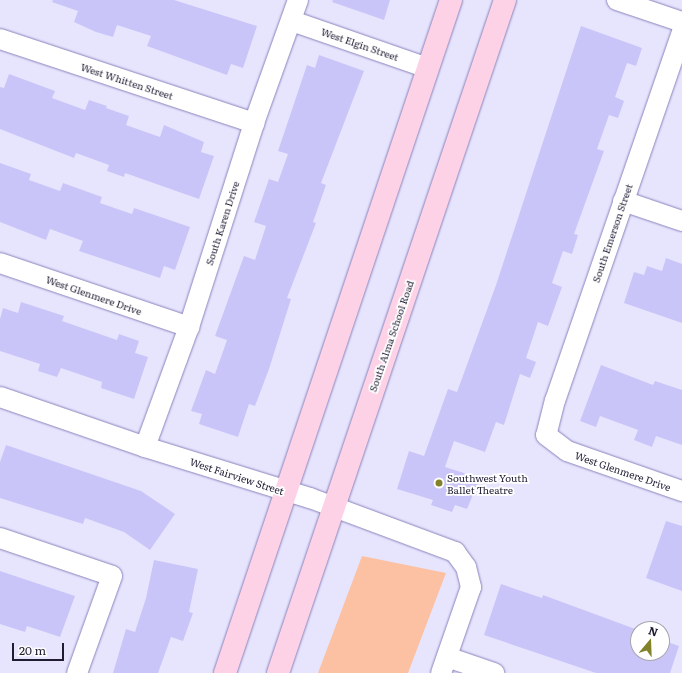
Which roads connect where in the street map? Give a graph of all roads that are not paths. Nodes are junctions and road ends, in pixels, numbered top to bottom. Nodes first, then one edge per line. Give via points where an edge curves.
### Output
1 (298, 0) edge
2 (451, 0) edge
3 (505, 0) edge
4 (617, 0) edge
5 (292, 21) junction
6 (682, 22) edge
7 (682, 32) edge
8 (0, 39) edge
9 (428, 68) junction
10 (254, 123) junction
11 (622, 201) junction
12 (682, 221) edge
13 (0, 263) edge
14 (188, 327) junction
15 (0, 397) edge
16 (546, 435) joint
17 (145, 447) junction
18 (286, 491) junction
19 (682, 491) edge
20 (333, 508) junction
21 (0, 538) edge
22 (444, 665) edge
23 (77, 673) edge
24 (225, 673) edge
25 (278, 673) edge
26 (494, 673) edge

1 - 5 street, South Karen Drive
2 - 9 main road
3 - 20 main road, South Alma School Road
4 - 6 street
5 - 9 street, West Elgin Street
5 - 10 street, South Karen Drive
7 - 11 street, South Emerson Street
8 - 10 street, West Whitten Street
9 - 18 main road
10 - 14 street, South Karen Drive
11 - 12 street
11 - 16 street, South Emerson Street
13 - 14 street, West Glenmere Drive
14 - 17 street, South Karen Drive
15 - 17 street, West Fairview Street
16 - 19 street, West Glenmere Drive via 567,451
17 - 18 street, West Fairview Street
18 - 20 street, West Fairview Street
18 - 24 main road
20 - 22 street, West Fairview Street via 455,552 466,567 471,587
20 - 25 main road, South Alma School Road
21 - 23 street via 112,576
22 - 26 street

